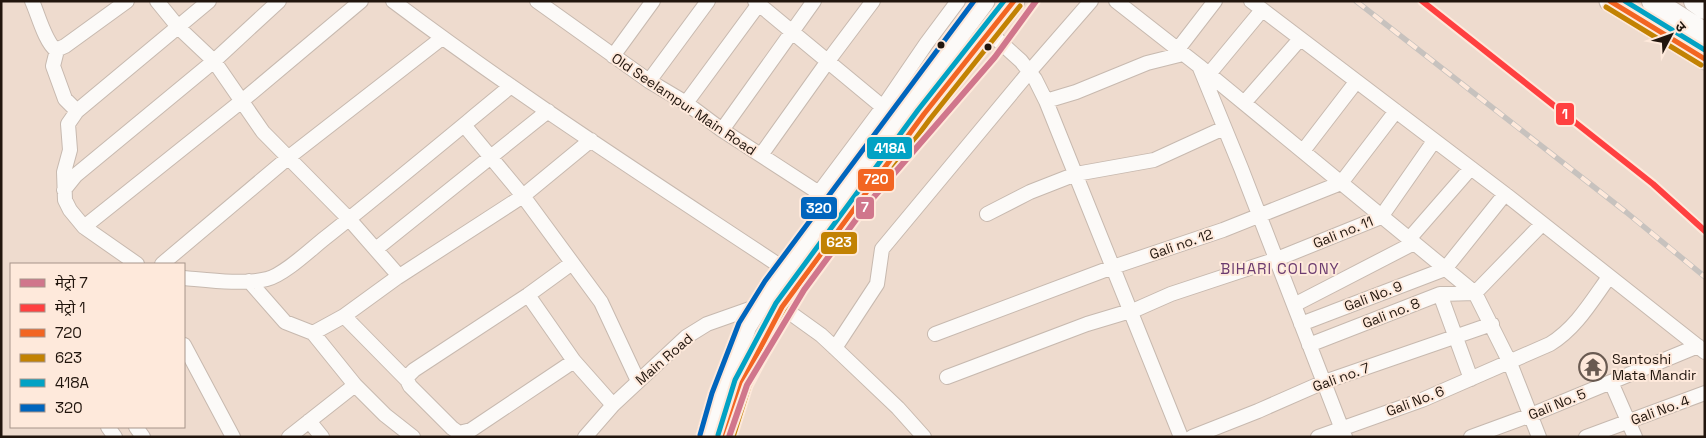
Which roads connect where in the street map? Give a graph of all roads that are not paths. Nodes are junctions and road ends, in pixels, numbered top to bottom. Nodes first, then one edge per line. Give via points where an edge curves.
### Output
1 (32, 1) edge
2 (127, 1) edge
3 (157, 1) edge
4 (209, 1) edge
5 (279, 1) edge
6 (361, 1) edge
7 (393, 1) edge
8 (653, 1) edge
9 (708, 1) edge
10 (814, 1) edge
11 (873, 1) edge
12 (958, 1) edge
13 (984, 1) edge
14 (1014, 1) edge
15 (1091, 1) edge
16 (1116, 1) edge
17 (1215, 1) edge
18 (1251, 1) edge
19 (1610, 1) edge
20 (1653, 1) edge
21 (1695, 1) edge
22 (539, 2) edge
23 (758, 2) edge
24 (1262, 10) junction
25 (1702, 24) edge
26 (179, 28) junction
27 (792, 31) junction
28 (989, 32) junction
29 (442, 38) junction
30 (1300, 39) junction
31 (57, 50) junction
32 (1180, 51) junction
33 (613, 56) junction
34 (1705, 59) edge
35 (828, 60) junction
36 (214, 61) junction
37 (1204, 70) junction
38 (1030, 71) junction
39 (649, 81) junction
40 (1356, 82) junction
41 (511, 86) junction
42 (243, 100) junction
43 (1046, 101) junction
44 (686, 103) junction
45 (1244, 103) junction
46 (77, 111) junction
47 (548, 111) junction
48 (1396, 111) junction
49 (890, 113) junction
50 (464, 125) junction
51 (1224, 128) junction
52 (722, 130) junction
53 (591, 140) junction
54 (1434, 140) junction
55 (1303, 151) junction
56 (761, 155) junction
57 (289, 157) junction
58 (491, 157) junction
59 (1470, 169) junction
60 (1076, 174) junction
61 (1341, 183) junction
62 (64, 190) junction
63 (1505, 194) junction
64 (523, 196) junction
65 (826, 198) junction
66 (987, 214) dead end
67 (1259, 216) junction
68 (1381, 217) junction
69 (349, 219) junction
70 (1542, 224) junction
71 (84, 227) junction
72 (1412, 241) junction
73 (376, 249) junction
74 (1276, 259) junction
75 (136, 263) edge
76 (163, 263) edge
77 (572, 263) junction
78 (1113, 267) junction
79 (783, 268) junction
80 (1445, 269) junction
81 (398, 277) junction
82 (1609, 277) junction
83 (185, 278) edge
84 (249, 281) junction
85 (1475, 293) junction
86 (1440, 294) junction
87 (528, 295) junction
88 (1294, 305) junction
89 (758, 306) junction
90 (782, 307) junction
91 (1130, 310) junction
92 (344, 316) junction
93 (1301, 324) junction
94 (1492, 324) junction
95 (313, 333) junction
96 (935, 334) dead end
97 (1455, 335) junction
98 (1309, 345) junction
99 (185, 347) edge
100 (835, 348) junction
101 (1701, 349) edge
102 (574, 361) junction
103 (1510, 363) junction
104 (947, 377) dead end
105 (1471, 378) junction
106 (407, 380) junction
107 (638, 381) junction
108 (1324, 382) junction
109 (1611, 382) junction
110 (354, 386) junction
111 (1705, 393) edge
112 (613, 405) junction
113 (1531, 415) junction
114 (309, 421) junction
115 (1628, 421) junction
116 (1344, 432) edge
117 (231, 436) edge
118 (289, 437) edge
119 (322, 437) edge
120 (413, 437) edge
121 (585, 437) edge
122 (706, 437) edge
123 (726, 437) edge
124 (924, 437) edge
125 (1181, 437) edge
126 (1192, 437) edge
127 (1318, 437) edge
128 (1471, 437) edge
129 (1539, 437) edge
130 (1586, 437) edge
131 (1635, 437) edge

1 - 31 street via 52,47
2 - 31 street
3 - 26 street
4 - 26 street
5 - 36 street
6 - 42 street
7 - 29 street
8 - 33 street
9 - 39 street
10 - 27 street
11 - 35 street
12 - 49 street via 926,44
13 - 49 main road
14 - 28 main road
15 - 38 street
16 - 32 street
17 - 32 street
18 - 24 street
19 - 34 main road
20 - 25 highway
21 - 25 highway
22 - 33 street, Old Seelampur Main Road
23 - 27 street
23 - 44 street
24 - 30 street
24 - 37 street
26 - 36 street
26 - 46 street
27 - 35 street
27 - 52 street
28 - 38 street
28 - 90 main road via 924,114
29 - 41 street
29 - 57 street
30 - 40 street
30 - 45 street
31 - 46 street via 54,66 65,99
32 - 37 street
32 - 43 street
33 - 39 street, Old Seelampur Main Road
35 - 49 street
35 - 56 street
36 - 42 street
36 - 62 street via 76,175
37 - 45 street
37 - 51 street
38 - 43 street
38 - 100 street via 882,249 877,284
39 - 44 street, Old Seelampur Main Road
40 - 48 street
40 - 55 street
41 - 47 street
41 - 50 street
42 - 57 street via 263,132
42 - 71 street
43 - 60 street
44 - 52 street, Old Seelampur Main Road
45 - 55 street
46 - 62 street via 68,124 70,150 64,172
47 - 53 street
47 - 58 street
48 - 54 street
48 - 61 street
49 - 65 main road
50 - 58 street
50 - 69 street
51 - 60 street via 1154,160
51 - 67 street
52 - 56 street, Old Seelampur Main Road
53 - 64 street
53 - 79 street
54 - 59 street
54 - 68 street
55 - 61 street
56 - 65 street, Old Seelampur Main Road
57 - 69 street
57 - 76 street
58 - 64 street
58 - 73 street
59 - 63 street
59 - 72 street
60 - 66 street
60 - 78 street
61 - 67 street, Gali no. 12
61 - 68 street
62 - 71 street via 70,210
63 - 70 street
63 - 80 street
64 - 77 street
64 - 81 street
65 - 79 main road
67 - 74 street
67 - 78 street, Gali no. 12
68 - 72 street
68 - 74 street, Gali no. 11
69 - 73 street
69 - 84 street via 281,272 268,279
70 - 82 street
70 - 85 street
71 - 75 street
72 - 80 street
72 - 88 street
73 - 81 street
74 - 88 street
74 - 91 street, Gali no. 11
77 - 87 street
77 - 107 street via 601,302
78 - 91 street
78 - 96 street, Gali no. 12
79 - 89 main road
80 - 85 street
80 - 93 street, Gali No. 9
81 - 92 street
82 - 101 street
82 - 103 street, Gali No. 6 via 1562,337
83 - 84 street
84 - 95 street via 286,322
85 - 86 street, Gali no. 8
85 - 94 street
86 - 97 street
86 - 98 street, Gali no. 8
87 - 102 street
87 - 106 street via 414,370
88 - 93 street
89 - 107 street, Main Road via 707,324 686,337
89 - 122 main road via 746,326 718,396
90 - 100 street
90 - 123 main road via 742,383
91 - 104 street, Gali no. 11
91 - 125 street
92 - 95 street
92 - 106 street
93 - 98 street
94 - 97 street, Gali no. 7
94 - 103 street
95 - 110 street
97 - 105 street
97 - 108 street, Gali no. 7
98 - 108 street
99 - 117 street
100 - 124 street
101 - 109 street, Gali No. 5
102 - 106 street via 459,433
102 - 112 street
103 - 105 street, Gali No. 6
103 - 113 street
105 - 116 street, Gali No. 6
107 - 112 street, Main Road
108 - 116 street
108 - 126 street, Gali no. 7
109 - 113 street, Gali No. 5
109 - 115 street
110 - 114 street
110 - 120 street
111 - 115 street, Gali No. 4
112 - 121 street, Main Road
113 - 128 street, Gali No. 5
113 - 129 street
114 - 118 street
114 - 119 street
115 - 130 street, Gali No. 4
115 - 131 street
116 - 127 street, Gali No. 6

